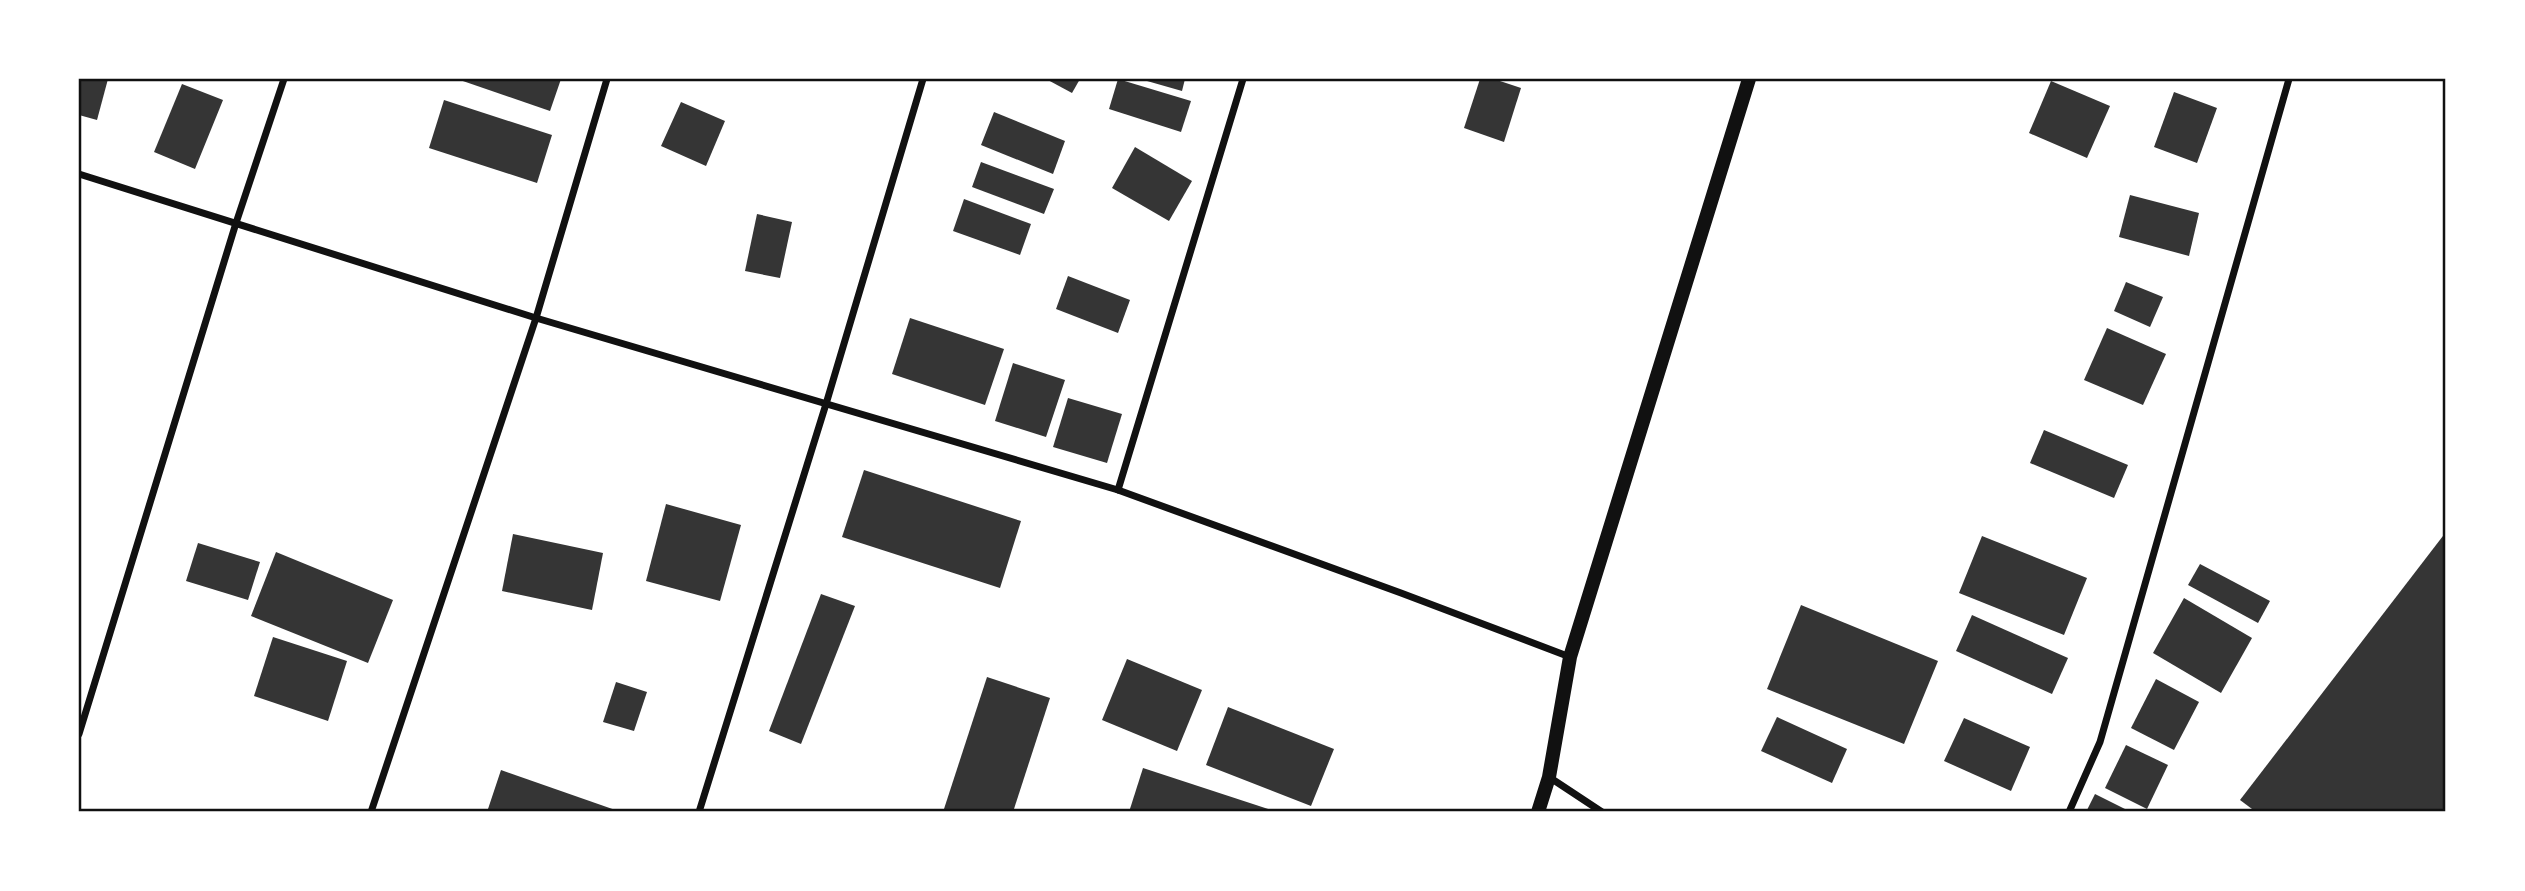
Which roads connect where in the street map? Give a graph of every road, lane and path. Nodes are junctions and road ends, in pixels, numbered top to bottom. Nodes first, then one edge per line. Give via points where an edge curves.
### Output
1 (284, 79) edge
2 (607, 79) edge
3 (923, 79) edge
4 (1243, 79) edge
5 (1749, 79) edge
6 (2289, 79) edge
7 (79, 174) edge
8 (236, 223) junction
9 (536, 318) junction
10 (826, 404) junction
11 (1118, 490) junction
12 (1570, 657) junction
13 (79, 734) edge
14 (1549, 777) junction
15 (371, 812) edge
16 (699, 812) edge
17 (1538, 812) edge
18 (1602, 812) edge
19 (2070, 812) edge

1 - 8 street
2 - 9 street
3 - 10 street
4 - 11 street
5 - 12 main road
6 - 19 street via 2100,741
7 - 8 street
8 - 9 street
8 - 13 street
9 - 10 street
9 - 15 street
10 - 11 street
10 - 16 street
11 - 12 street
12 - 14 main road
14 - 17 main road
14 - 18 street

